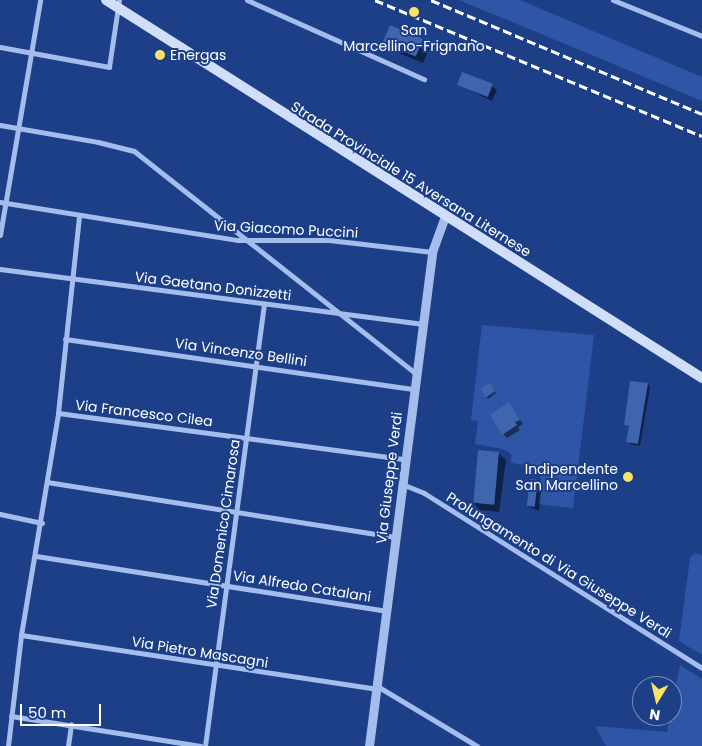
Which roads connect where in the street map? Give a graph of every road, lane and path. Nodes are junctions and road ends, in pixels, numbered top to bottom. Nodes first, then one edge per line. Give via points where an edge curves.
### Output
1 (40, 0) edge
2 (106, 0) edge
3 (247, 0) edge
4 (613, 0) edge
5 (119, 4) edge
6 (702, 36) edge
7 (0, 47) edge
8 (32, 53) junction
9 (424, 79) dead end
10 (0, 125) edge
11 (20, 129) junction
12 (3, 203) edge
13 (79, 217) junction
14 (445, 217) junction
15 (0, 235) edge
16 (249, 241) junction
17 (432, 252) junction
18 (0, 269) edge
19 (70, 279) junction
20 (264, 304) junction
21 (340, 314) junction
22 (423, 324) junction
23 (64, 339) junction
24 (256, 365) junction
25 (416, 374) junction
26 (702, 378) edge
27 (414, 390) junction
28 (58, 413) junction
29 (246, 437) junction
30 (405, 459) junction
31 (47, 482) junction
32 (402, 484) junction
33 (236, 511) junction
34 (0, 514) edge
35 (42, 523) junction
36 (395, 537) junction
37 (36, 556) junction
38 (226, 586) junction
39 (386, 611) junction
40 (21, 635) junction
41 (215, 666) junction
42 (702, 668) edge
43 (376, 688) junction
44 (11, 716) junction
45 (71, 724) junction
46 (8, 746) edge
47 (68, 746) edge
48 (203, 746) edge
49 (369, 746) edge
50 (477, 746) edge

1 - 8 street
2 - 5 main road, Strada Provinciale 15 Aversana Liternese
3 - 9 street
4 - 6 street
5 - 8 street via 109,67
5 - 14 main road, Strada Provinciale 15 Aversana Liternese
7 - 8 street
8 - 11 street
10 - 11 street
11 - 12 street
11 - 16 street via 134,151
12 - 13 street, Via Giacomo Puccini
12 - 15 street
13 - 16 street, Via Giacomo Puccini
13 - 19 street
14 - 17 street, Via Giuseppe Verdi
14 - 26 main road, Strada Provinciale 15 Aversana Liternese
16 - 17 street, Via Giacomo Puccini via 329,240
16 - 21 street
17 - 22 street, Via Giuseppe Verdi
18 - 19 street, Via Gaetano Donizzetti
19 - 20 street, Via Gaetano Donizzetti
19 - 23 street
20 - 21 street, Via Gaetano Donizzetti
20 - 24 street, Via Domenico Cimarosa
21 - 22 street, Via Gaetano Donizzetti
21 - 25 street
22 - 25 street, Via Giuseppe Verdi
23 - 24 street, Via Vincenzo Bellini
23 - 28 street
24 - 27 street, Via Vincenzo Bellini
24 - 29 street, Via Domenico Cimarosa
25 - 27 street, Via Giuseppe Verdi
27 - 30 street, Via Giuseppe Verdi
28 - 29 street, Via Francesco Cilea
28 - 31 street
29 - 30 street, Via Francesco Cilea
29 - 33 street, Via Domenico Cimarosa
30 - 32 street, Via Giuseppe Verdi
31 - 33 street
31 - 35 street
32 - 36 street, Via Giuseppe Verdi
32 - 42 street, Prolungamento di Via Giuseppe Verdi via 424,493
33 - 36 street
33 - 38 street, Via Domenico Cimarosa
34 - 35 street
35 - 37 street
36 - 39 street, Via Giuseppe Verdi
37 - 38 street, Via Alfredo Catalani
37 - 40 street
38 - 39 street, Via Alfredo Catalani
38 - 41 street, Via Domenico Cimarosa
39 - 43 street, Via Giuseppe Verdi
40 - 41 street, Via Pietro Mascagni
40 - 44 street
41 - 43 street, Via Pietro Mascagni
41 - 48 street, Via Domenico Cimarosa
43 - 49 street, Via Giuseppe Verdi
43 - 50 street
44 - 45 street
44 - 46 street
45 - 47 street
45 - 48 street

